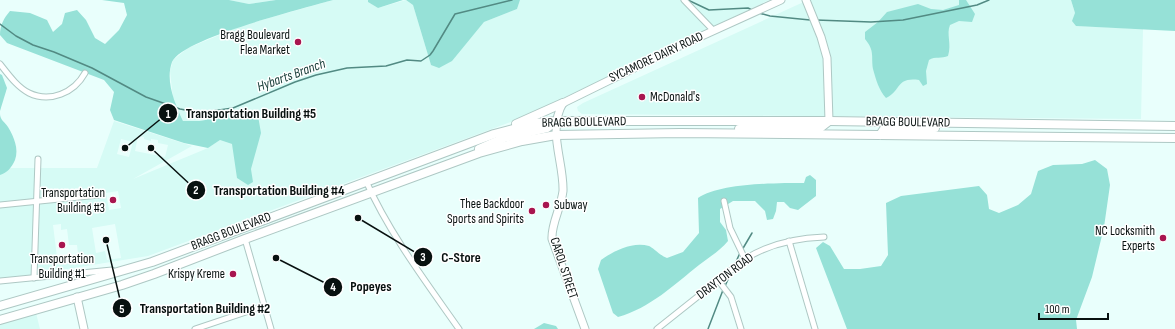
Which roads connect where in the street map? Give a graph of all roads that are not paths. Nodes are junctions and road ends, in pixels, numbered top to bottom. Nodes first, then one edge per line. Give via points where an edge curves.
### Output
1 (684, 0) edge
2 (781, 0) edge
3 (806, 0) edge
4 (713, 30) junction
5 (0, 64) edge
6 (85, 73) dead end
7 (562, 103) junction
8 (556, 121) junction
9 (829, 121) junction
10 (950, 123) junction
11 (1175, 126) edge
12 (494, 134) junction
13 (720, 134) junction
14 (556, 135) junction
15 (880, 135) junction
16 (1175, 138) edge
17 (38, 159) dead end
18 (452, 163) junction
19 (366, 181) junction
20 (371, 193) junction
21 (99, 194) dead end
22 (36, 201) junction
23 (724, 201) dead end
24 (0, 205) edge
25 (824, 237) dead end
26 (245, 239) junction
27 (789, 241) junction
28 (745, 259) junction
29 (125, 269) junction
30 (68, 275) junction
31 (34, 278) junction
32 (718, 280) junction
33 (0, 281) edge
34 (73, 285) junction
35 (77, 297) junction
36 (0, 306) edge
37 (264, 306) junction
38 (0, 320) edge
39 (84, 329) edge
40 (195, 329) edge
41 (271, 329) edge
42 (459, 329) edge
43 (585, 329) edge
44 (657, 329) edge
45 (741, 329) edge
46 (815, 329) edge

1 - 4 street
2 - 4 street, SYCAMORE DAIRY ROAD
3 - 9 street via 828,58
4 - 7 street, SYCAMORE DAIRY ROAD
5 - 6 street via 16,83 28,92 42,97 55,96 70,90 81,81
7 - 8 street
7 - 12 main road
8 - 9 main road, BRAGG BOULEVARD
8 - 12 main road, BRAGG BOULEVARD via 536,123
8 - 14 street
8 - 18 main road via 547,128 504,138
9 - 10 main road, BRAGG BOULEVARD
9 - 13 main road via 820,128 730,129
10 - 11 main road, BRAGG BOULEVARD
10 - 15 main road via 941,128 884,129
12 - 19 main road, BRAGG BOULEVARD
13 - 14 main road, BRAGG BOULEVARD
13 - 15 main road, BRAGG BOULEVARD
14 - 18 main road, BRAGG BOULEVARD via 522,141
14 - 43 street, CAROL STREET via 563,190 552,239
15 - 16 main road, BRAGG BOULEVARD
17 - 22 street
18 - 20 main road, BRAGG BOULEVARD
19 - 20 street
19 - 29 main road, BRAGG BOULEVARD via 152,262
20 - 26 main road, BRAGG BOULEVARD
20 - 42 street via 399,240
21 - 22 street
22 - 24 street
22 - 31 street
23 - 28 street via 730,228
25 - 27 street, DRAYTON ROAD
26 - 35 main road, BRAGG BOULEVARD via 120,286
26 - 37 street
27 - 28 street, DRAYTON ROAD via 765,248
27 - 46 street
28 - 32 street, DRAYTON ROAD
29 - 30 street
29 - 34 main road, BRAGG BOULEVARD
30 - 31 street
30 - 34 street
31 - 33 street
32 - 44 street, DRAYTON ROAD
32 - 45 street via 731,297
34 - 36 main road, BRAGG BOULEVARD
35 - 38 main road, BRAGG BOULEVARD
35 - 39 street
37 - 40 street
37 - 41 street

